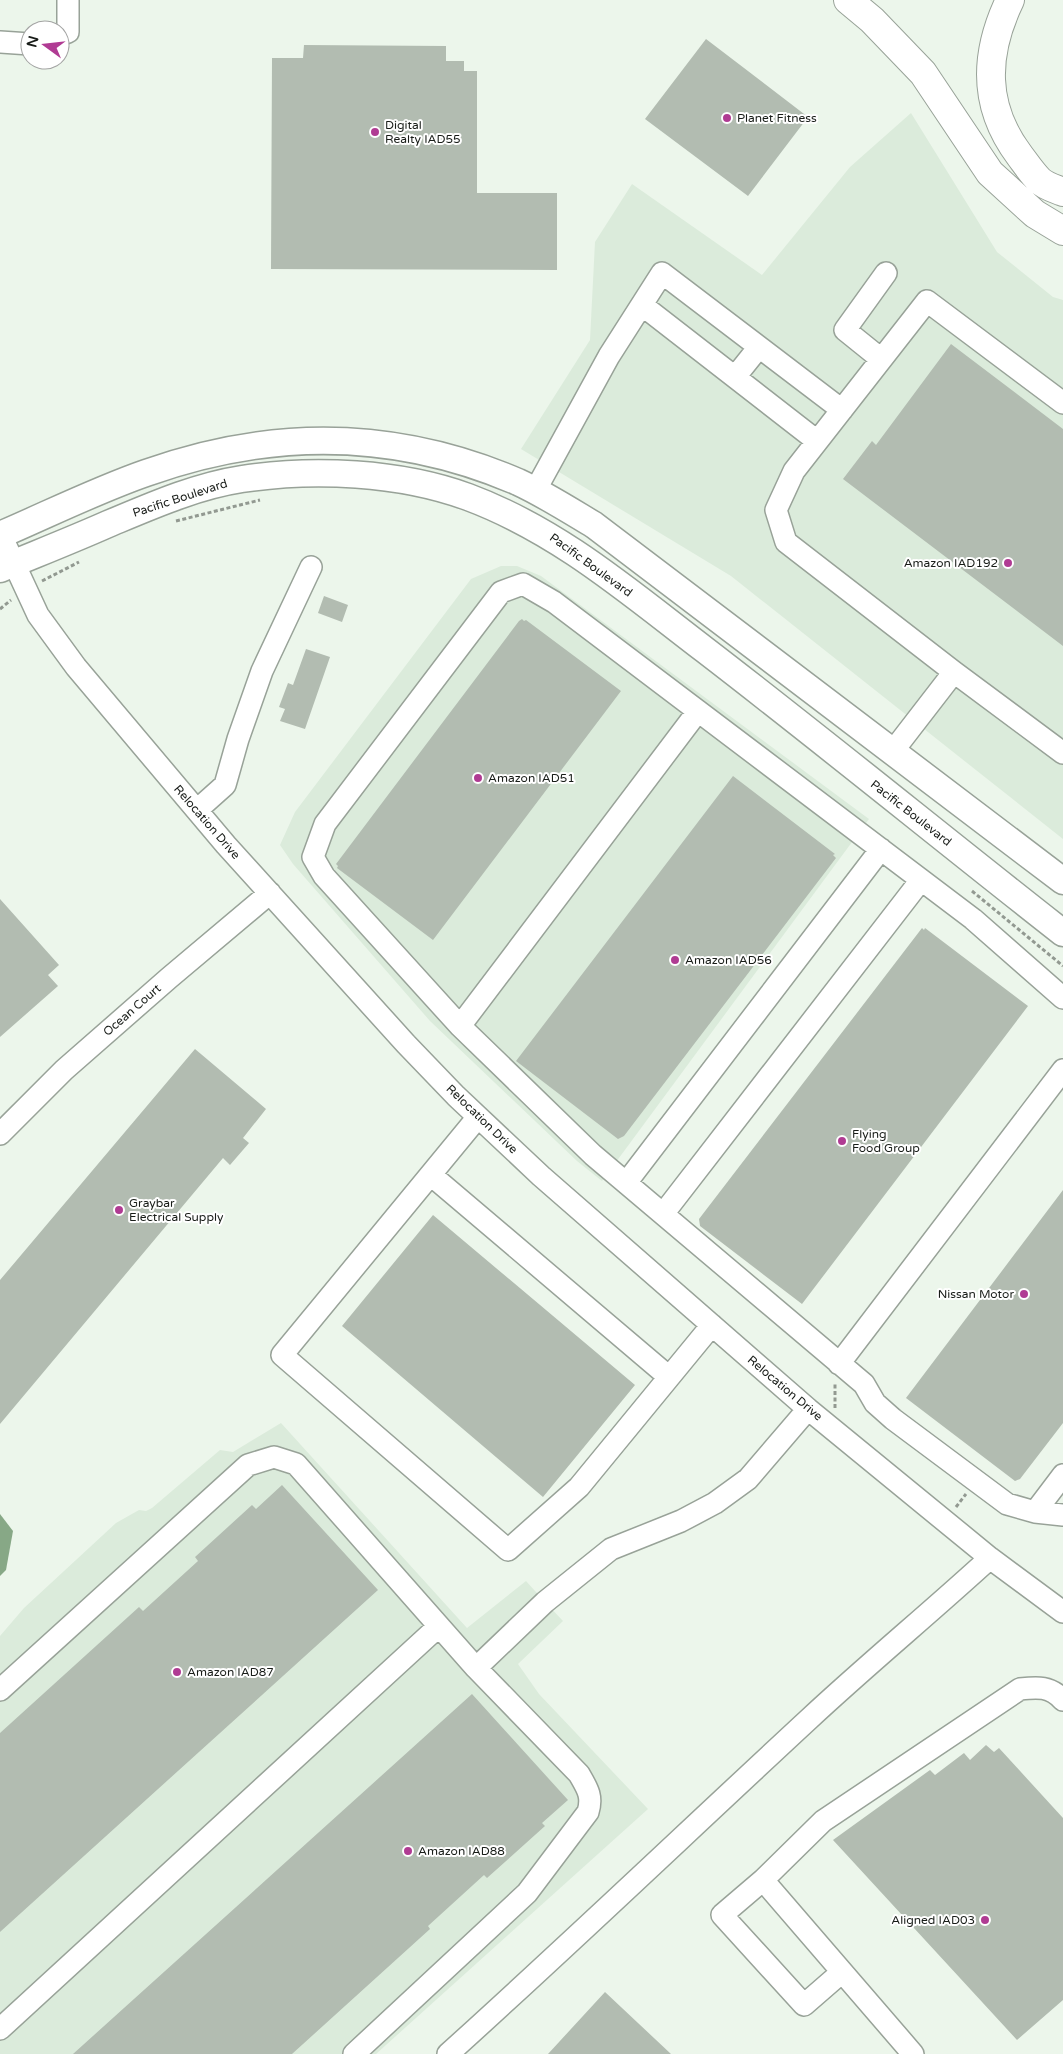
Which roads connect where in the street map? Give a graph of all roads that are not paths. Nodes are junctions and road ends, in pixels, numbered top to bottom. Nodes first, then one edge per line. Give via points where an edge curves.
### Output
1 (68, 0) edge
2 (848, 0) edge
3 (1010, 0) edge
4 (68, 20) edge
5 (0, 42) edge
6 (20, 43) edge
7 (1063, 192) edge
8 (1063, 231) edge
9 (886, 273) dead end
10 (642, 305) junction
11 (759, 347) junction
12 (881, 359) junction
13 (735, 377) junction
14 (1063, 403) edge
15 (842, 410) junction
16 (817, 441) junction
17 (535, 491) junction
18 (0, 534) edge
19 (7, 566) edge
20 (311, 567) dead end
21 (954, 672) junction
22 (698, 711) junction
23 (893, 751) junction
24 (1063, 753) edge
25 (197, 810) junction
26 (881, 849) junction
27 (921, 880) junction
28 (1063, 881) edge
29 (270, 893) junction
30 (1063, 933) edge
31 (1063, 998) edge
32 (460, 1026) junction
33 (1063, 1070) edge
34 (478, 1117) junction
35 (0, 1134) edge
36 (431, 1175) junction
37 (626, 1183) junction
38 (663, 1214) junction
39 (712, 1325) junction
40 (839, 1364) junction
41 (669, 1377) junction
42 (808, 1409) junction
43 (1063, 1475) edge
44 (1035, 1512) junction
45 (1063, 1514) edge
46 (990, 1558) junction
47 (1063, 1612) edge
48 (439, 1626) junction
49 (476, 1668) junction
50 (0, 1690) edge
51 (1063, 1700) edge
52 (762, 1880) junction
53 (842, 1972) junction
54 (0, 2029) edge
55 (354, 2054) edge
56 (448, 2054) edge
57 (913, 2054) edge

1 - 4 street
2 - 8 highway via 923,73 990,173 1035,214
3 - 7 highway via 999,22 992,48 990,76 994,104 1014,148 1040,181
5 - 6 street
9 - 12 street via 844,330
10 - 11 street via 662,273
10 - 13 street
10 - 17 street
11 - 13 street
11 - 15 street
12 - 14 street via 927,300
12 - 15 street
13 - 16 street
15 - 16 street
16 - 21 street via 794,471 776,510 786,542
17 - 18 main road via 478,466 414,449 346,440 299,440 244,446 196,457 146,473
17 - 23 main road via 594,525
18 - 19 street, Relocation Drive
19 - 25 street, Relocation Drive via 27,590 50,634
19 - 30 main road, Pacific Boulevard via 155,504 241,479 285,474 360,474 464,495 534,526 576,552 753,687
20 - 25 street via 262,672 225,785
21 - 23 street
21 - 24 street
22 - 26 street
22 - 32 street
22 - 32 street via 554,602 523,584 501,592 325,824 312,857 324,876
23 - 28 main road
25 - 29 street, Relocation Drive
26 - 27 street
26 - 37 street
27 - 31 street
27 - 38 street
29 - 34 street, Relocation Drive via 406,1044
29 - 35 street, Ocean Court via 64,1070
32 - 37 street
33 - 40 street
34 - 36 street
34 - 39 street, Relocation Drive
36 - 41 street
36 - 41 street via 282,1356 508,1550 579,1487
37 - 38 street
38 - 40 street
39 - 41 street
39 - 42 street, Relocation Drive
40 - 44 street via 864,1384 875,1403 893,1419 1007,1504
42 - 46 street, Relocation Drive
42 - 49 street via 748,1479 715,1503 682,1521 611,1549 545,1602
43 - 44 street
44 - 45 street
46 - 47 street, Relocation Drive
46 - 56 street via 810,1718
48 - 49 street
48 - 50 street via 296,1464 274,1457 248,1465
48 - 54 street
49 - 55 street via 579,1774 590,1793 591,1803 588,1812 526,1893
51 - 52 street via 1044,1687 1020,1689 823,1821
52 - 53 street
52 - 53 street via 722,1915 804,2005
53 - 57 street

